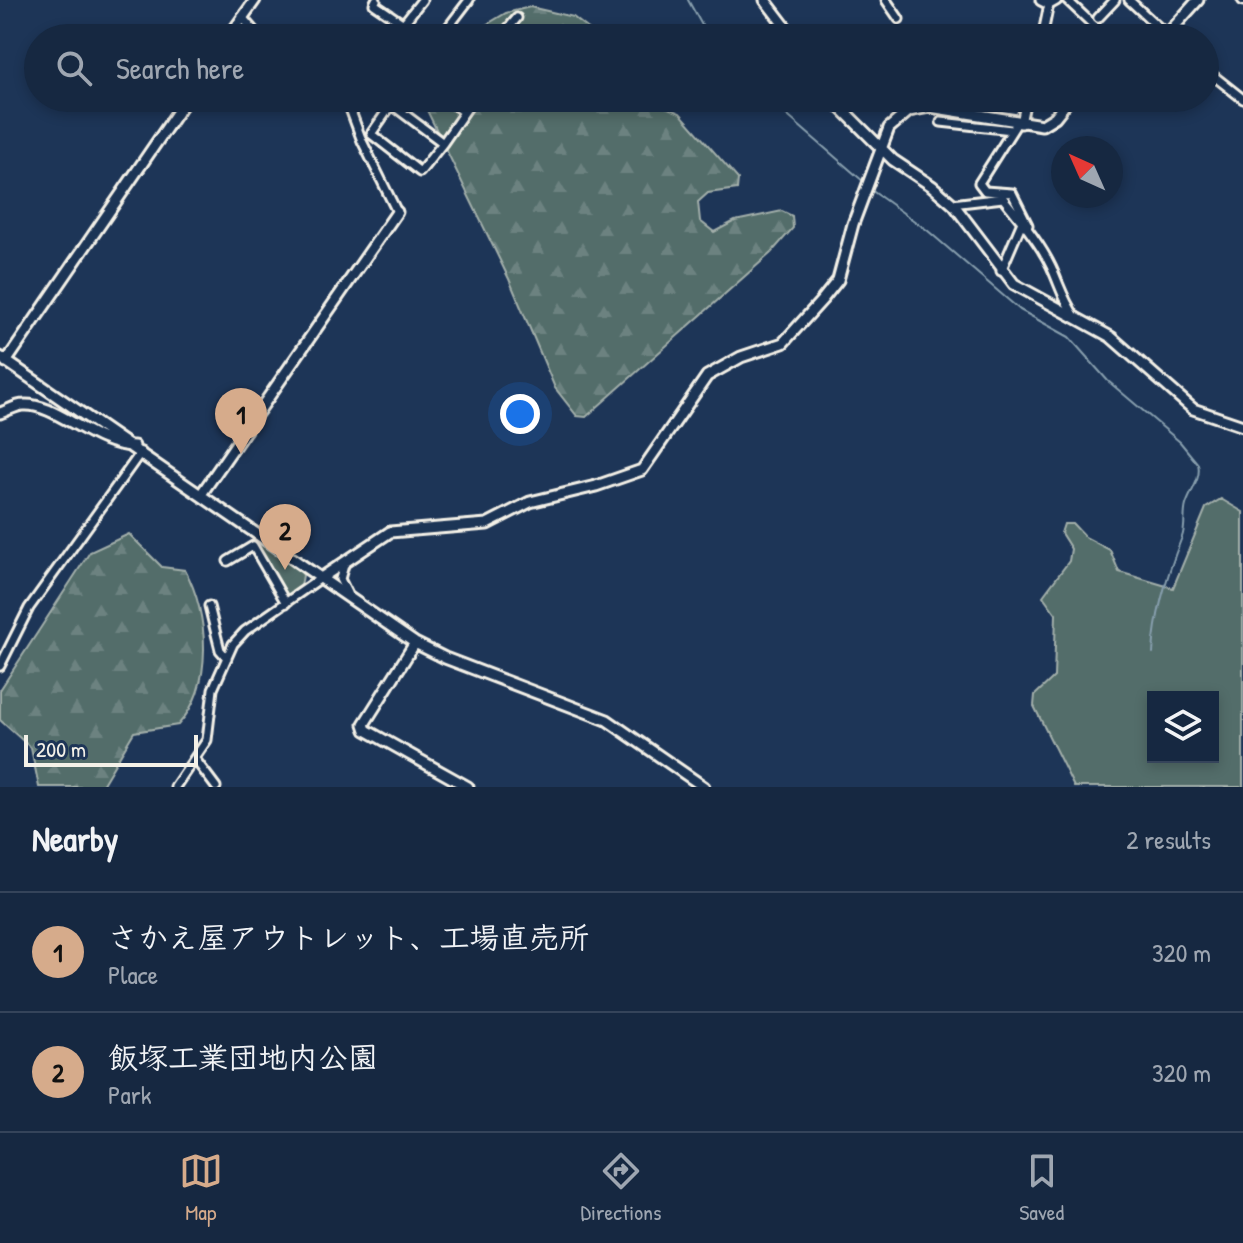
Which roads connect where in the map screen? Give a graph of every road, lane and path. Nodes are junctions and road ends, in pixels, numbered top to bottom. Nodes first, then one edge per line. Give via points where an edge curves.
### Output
1 (255, 0) edge
2 (376, 0) edge
3 (422, 0) edge
4 (469, 0) edge
5 (765, 0) edge
6 (886, 0) edge
7 (1067, 0) edge
8 (1115, 0) edge
9 (1129, 0) edge
10 (1049, 1) edge
11 (1191, 2) edge
12 (242, 17) junction
13 (517, 18) dead end
14 (1098, 18) dead end
15 (899, 19) dead end
16 (237, 24) edge
17 (248, 24) edge
18 (403, 24) joint
19 (451, 24) edge
20 (512, 24) edge
21 (783, 24) edge
22 (1045, 24) edge
23 (1092, 24) edge
24 (1152, 24) edge
25 (1175, 24) edge
26 (1219, 80) edge
27 (1243, 99) edge
28 (177, 112) edge
29 (351, 112) edge
30 (386, 112) edge
31 (407, 112) edge
32 (464, 112) edge
33 (845, 112) edge
34 (913, 112) edge
35 (941, 112) edge
36 (1021, 112) edge
37 (1057, 112) edge
38 (941, 122) dead end
39 (1016, 126) junction
40 (443, 143) junction
41 (881, 148) junction
42 (952, 204) junction
43 (397, 212) joint
44 (1022, 222) junction
45 (1030, 235) junction
46 (1001, 271) junction
47 (1077, 318) junction
48 (3, 360) edge
49 (0, 413) edge
50 (1243, 426) edge
51 (137, 449) junction
52 (202, 493) junction
53 (351, 557) junction
54 (228, 561) dead end
55 (299, 563) junction
56 (321, 578) junction
57 (302, 591) junction
58 (351, 599) junction
59 (286, 603) junction
60 (209, 606) dead end
61 (415, 643) junction
62 (227, 658) junction
63 (0, 666) edge
64 (195, 759) junction
65 (175, 787) edge
66 (216, 787) edge
67 (468, 787) edge
68 (704, 787) edge

1 - 12 street
2 - 18 street via 374,4
3 - 18 street
4 - 19 street
5 - 21 street
6 - 15 street
7 - 23 street
8 - 14 street
9 - 24 street
10 - 22 street
11 - 25 street
12 - 16 street
12 - 17 street
13 - 20 street
26 - 27 street
28 - 48 street
29 - 43 street
30 - 40 street via 371,134 420,172
31 - 40 street
32 - 40 street
33 - 41 street
34 - 41 street via 894,122
35 - 39 street
36 - 39 street
37 - 39 street via 1036,126
38 - 39 street
39 - 45 street via 981,176 980,187 1012,193
41 - 42 street
41 - 53 street via 838,280 783,343 707,376 642,470 530,502 487,524 390,532
42 - 44 street via 1003,198
42 - 46 street
43 - 52 street
44 - 45 street
44 - 46 street
45 - 47 street
46 - 47 street via 1022,289
47 - 50 street via 1124,347 1186,404
48 - 51 street
49 - 51 street via 23,405 41,408 115,445
51 - 52 street
51 - 63 street via 29,608
52 - 55 street
53 - 56 street
53 - 58 street via 340,574
54 - 59 street via 253,546
55 - 56 street
55 - 57 street via 307,578
56 - 57 street
56 - 58 street
57 - 59 street
58 - 61 street
59 - 62 street via 238,637
60 - 62 street
61 - 67 street via 364,724 366,730
61 - 68 street via 607,720
62 - 64 street via 213,689 207,740
64 - 65 street
64 - 66 street

